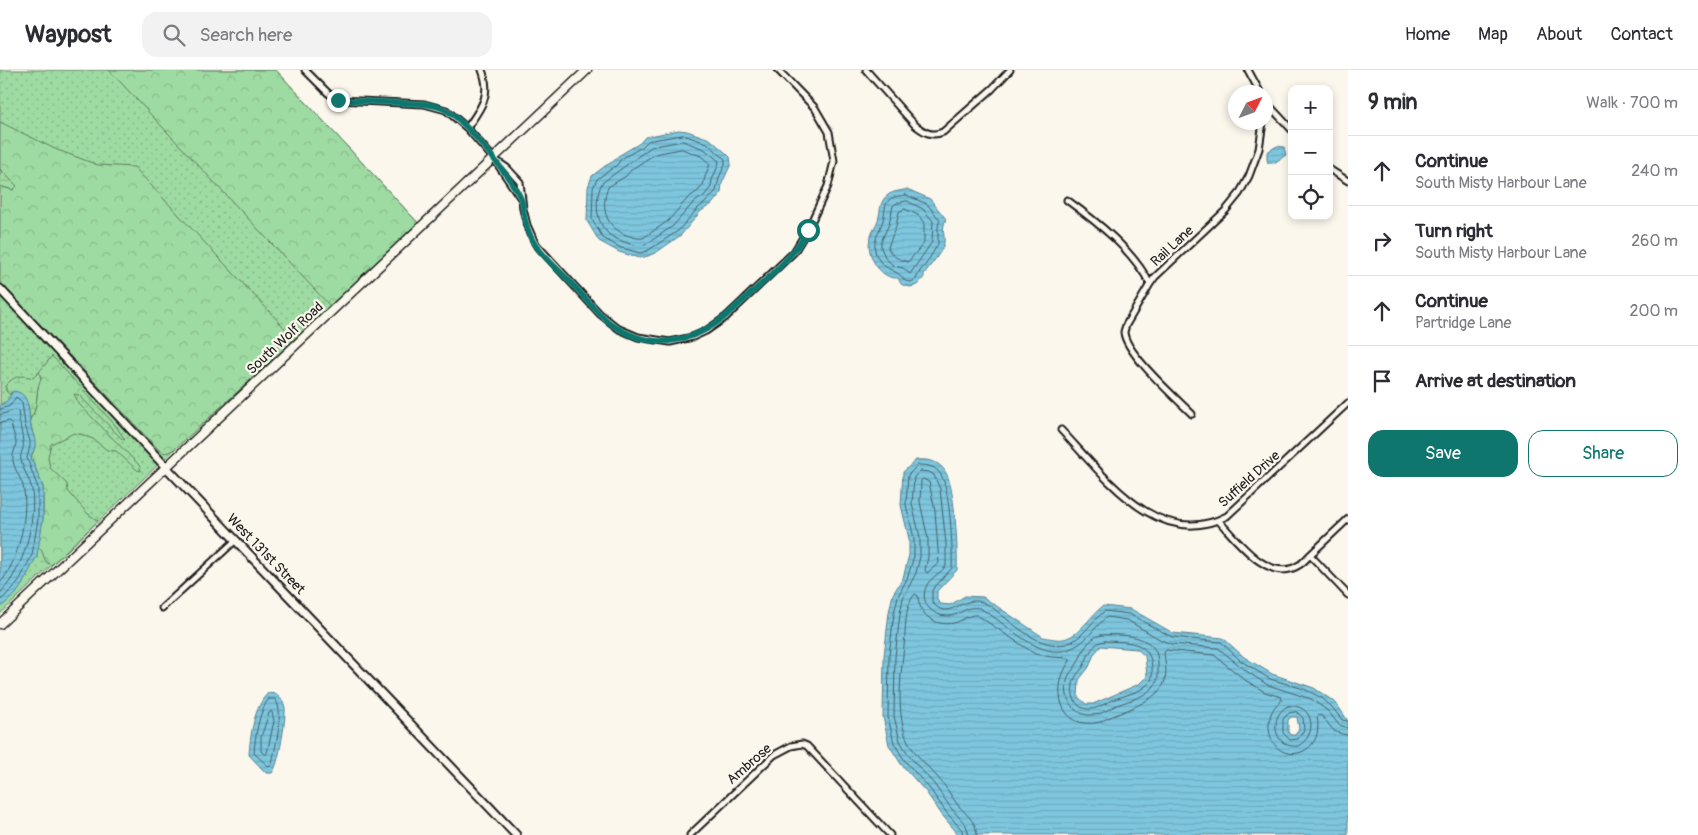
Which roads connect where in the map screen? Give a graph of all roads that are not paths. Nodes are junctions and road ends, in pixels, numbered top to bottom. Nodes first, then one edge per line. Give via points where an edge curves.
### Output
1 (305, 70) edge
2 (482, 70) edge
3 (587, 70) edge
4 (778, 70) edge
5 (866, 70) edge
6 (1010, 70) edge
7 (1248, 70) edge
8 (1256, 85) edge
9 (1273, 110) edge
10 (1288, 126) edge
11 (467, 128) junction
12 (1262, 130) edge
13 (494, 159) junction
14 (1333, 172) edge
15 (1348, 181) edge
16 (1067, 200) dead end
17 (1150, 284) junction
18 (0, 289) edge
19 (1348, 403) edge
20 (1192, 414) dead end
21 (1061, 430) dead end
22 (166, 467) junction
23 (1348, 519) edge
24 (1218, 520) junction
25 (236, 540) junction
26 (1310, 555) junction
27 (1348, 595) edge
28 (162, 608) dead end
29 (3, 621) edge
30 (516, 835) edge
31 (690, 835) edge
32 (890, 835) edge

1 - 11 street via 338,100 431,105 446,110
2 - 11 street via 486,88 484,102
3 - 13 main road, South Wolf Road
4 - 13 street via 815,108 826,125 833,150 831,177 808,230 794,252 726,317 706,331 680,340 638,337 600,314 535,244 522,201
5 - 6 street via 915,124 932,135 943,132
7 - 8 street
9 - 10 street
11 - 13 street
12 - 17 street, Rail Lane via 1259,149 1240,194
13 - 22 main road, South Wolf Road
14 - 15 street
16 - 17 street, Rail Lane via 1100,224 1125,250
17 - 20 street via 1126,325 1126,339 1141,362
18 - 22 street, West 131st Street
19 - 24 street, Suffield Drive via 1236,508
21 - 24 street, Suffield Drive via 1120,492 1155,517 1187,526
22 - 25 street, West 131st Street
22 - 29 main road, South Wolf Road
23 - 26 street
24 - 26 street via 1266,567 1287,570 1298,566
25 - 28 street
25 - 30 street, West 131st Street
26 - 27 street
31 - 32 street, Ambrose via 769,759 791,746 802,744

